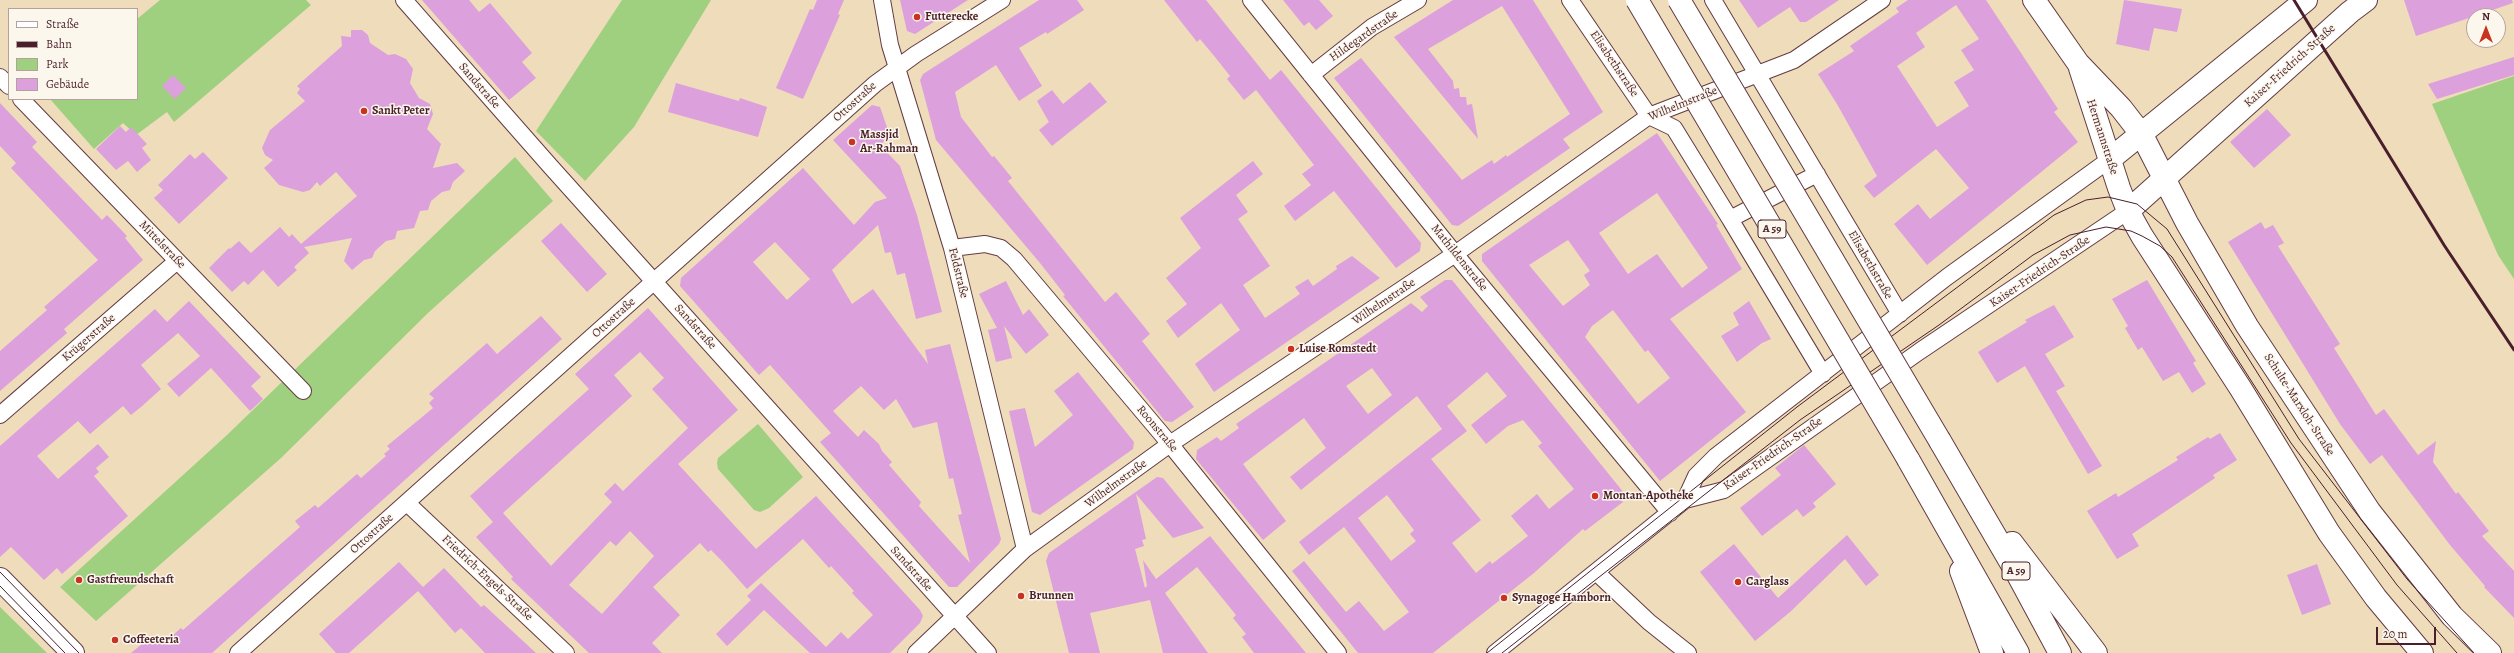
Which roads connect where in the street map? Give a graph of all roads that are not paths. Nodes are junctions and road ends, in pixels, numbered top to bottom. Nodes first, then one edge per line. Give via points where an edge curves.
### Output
1 (404, 0) edge
2 (882, 0) edge
3 (1002, 0) edge
4 (1250, 0) edge
5 (1418, 0) edge
6 (1570, 0) edge
7 (1637, 0) edge
8 (1679, 0) edge
9 (1713, 0) edge
10 (1882, 0) edge
11 (2034, 0) edge
12 (2306, 0) edge
13 (2366, 0) edge
14 (2078, 63) junction
15 (897, 66) junction
16 (1311, 75) junction
17 (1759, 75) junction
18 (0, 77) edge
19 (8, 85) edge
20 (22, 100) edge
21 (1649, 116) junction
22 (2142, 135) junction
23 (2109, 160) junction
24 (1817, 174) junction
25 (2164, 180) junction
26 (2128, 211) junction
27 (1730, 219) junction
28 (952, 248) junction
29 (1455, 254) junction
30 (177, 262) junction
31 (654, 281) junction
32 (1900, 314) junction
33 (1823, 374) junction
34 (303, 391) dead end
35 (0, 415) edge
36 (1170, 444) junction
37 (1969, 491) junction
38 (1685, 500) junction
39 (407, 503) junction
40 (1936, 509) junction
41 (1670, 513) junction
42 (1025, 549) junction
43 (1596, 573) junction
44 (0, 579) edge
45 (953, 616) junction
46 (73, 653) edge
47 (238, 653) edge
48 (566, 653) edge
49 (916, 653) edge
50 (988, 653) edge
51 (1338, 653) edge
52 (1495, 653) edge
53 (1688, 653) edge
54 (1992, 653) edge
55 (2018, 653) edge
56 (2060, 653) edge
57 (2096, 653) edge
58 (2422, 653) edge
59 (2490, 653) edge

1 - 31 street, Sandstraße
2 - 15 street, Feldstraße via 890,45
3 - 15 street, Ottostraße
4 - 16 street, Mathildenstraße
5 - 16 street, Hildegardstraße via 1372,27
6 - 21 street, Elisabethstraße
7 - 40 main road, A 59, bridge
8 - 37 main road, A 59, bridge
9 - 17 street, Elisabethstraße
10 - 17 street, Wilhelmstraße via 1794,60
11 - 14 main road, Hermannstraße
12 - 22 main road, Kaiser-Friedrich-Straße
13 - 25 main road, Kaiser-Friedrich-Straße
14 - 22 main road, Hermannstraße via 2121,108
14 - 23 main road, Hermannstraße
15 - 28 street, Feldstraße
15 - 31 street, Ottostraße
16 - 29 street, Mathildenstraße
17 - 21 street, Wilhelmstraße
17 - 24 street, Elisabethstraße
18 - 19 street
20 - 30 street, Mittelstraße
21 - 27 street via 1674,128
21 - 29 street, Wilhelmstraße
22 - 23 main road, Kaiser-Friedrich-Straße
22 - 25 main road, Schulte-Marxloh-Straße
23 - 26 main road, Hermannstraße
23 - 32 street, Kaiser-Friedrich-Straße via 2030,215
24 - 27 street
24 - 32 street, Elisabethstraße
25 - 26 main road, Kaiser-Friedrich-Straße
25 - 59 main road, Schulte-Marxloh-Straße via 2247,326 2370,512 2452,616
26 - 38 street, Kaiser-Friedrich-Straße via 1920,351 1724,490
26 - 58 main road via 2330,533 2376,598
27 - 33 street
28 - 36 street, Roonstraße via 985,244 1001,248 1014,260
28 - 42 street, Feldstraße
29 - 36 street, Wilhelmstraße
29 - 41 street, Mathildenstraße
30 - 34 street, Mittelstraße
30 - 35 street, Krügerstraße
31 - 39 street, Ottostraße
31 - 45 street, Sandstraße
32 - 33 street, Kaiser-Friedrich-Straße
33 - 38 street, Kaiser-Friedrich-Straße via 1704,466 1689,487
36 - 42 street, Wilhelmstraße
36 - 51 street, Roonstraße
37 - 56 main road, A 59
37 - 57 main road via 2037,573
38 - 41 street, Kaiser-Friedrich-Straße
39 - 47 street, Ottostraße
39 - 48 street, Friedrich-Engels-Straße
40 - 54 main road
40 - 55 main road, A 59
41 - 43 street, Kaiser-Friedrich-Straße
42 - 45 street, Wilhelmstraße
43 - 52 street, Kaiser-Friedrich-Straße
43 - 53 street via 1649,622
44 - 46 main road
45 - 49 street, Wilhelmstraße
45 - 50 street, Sandstraße

